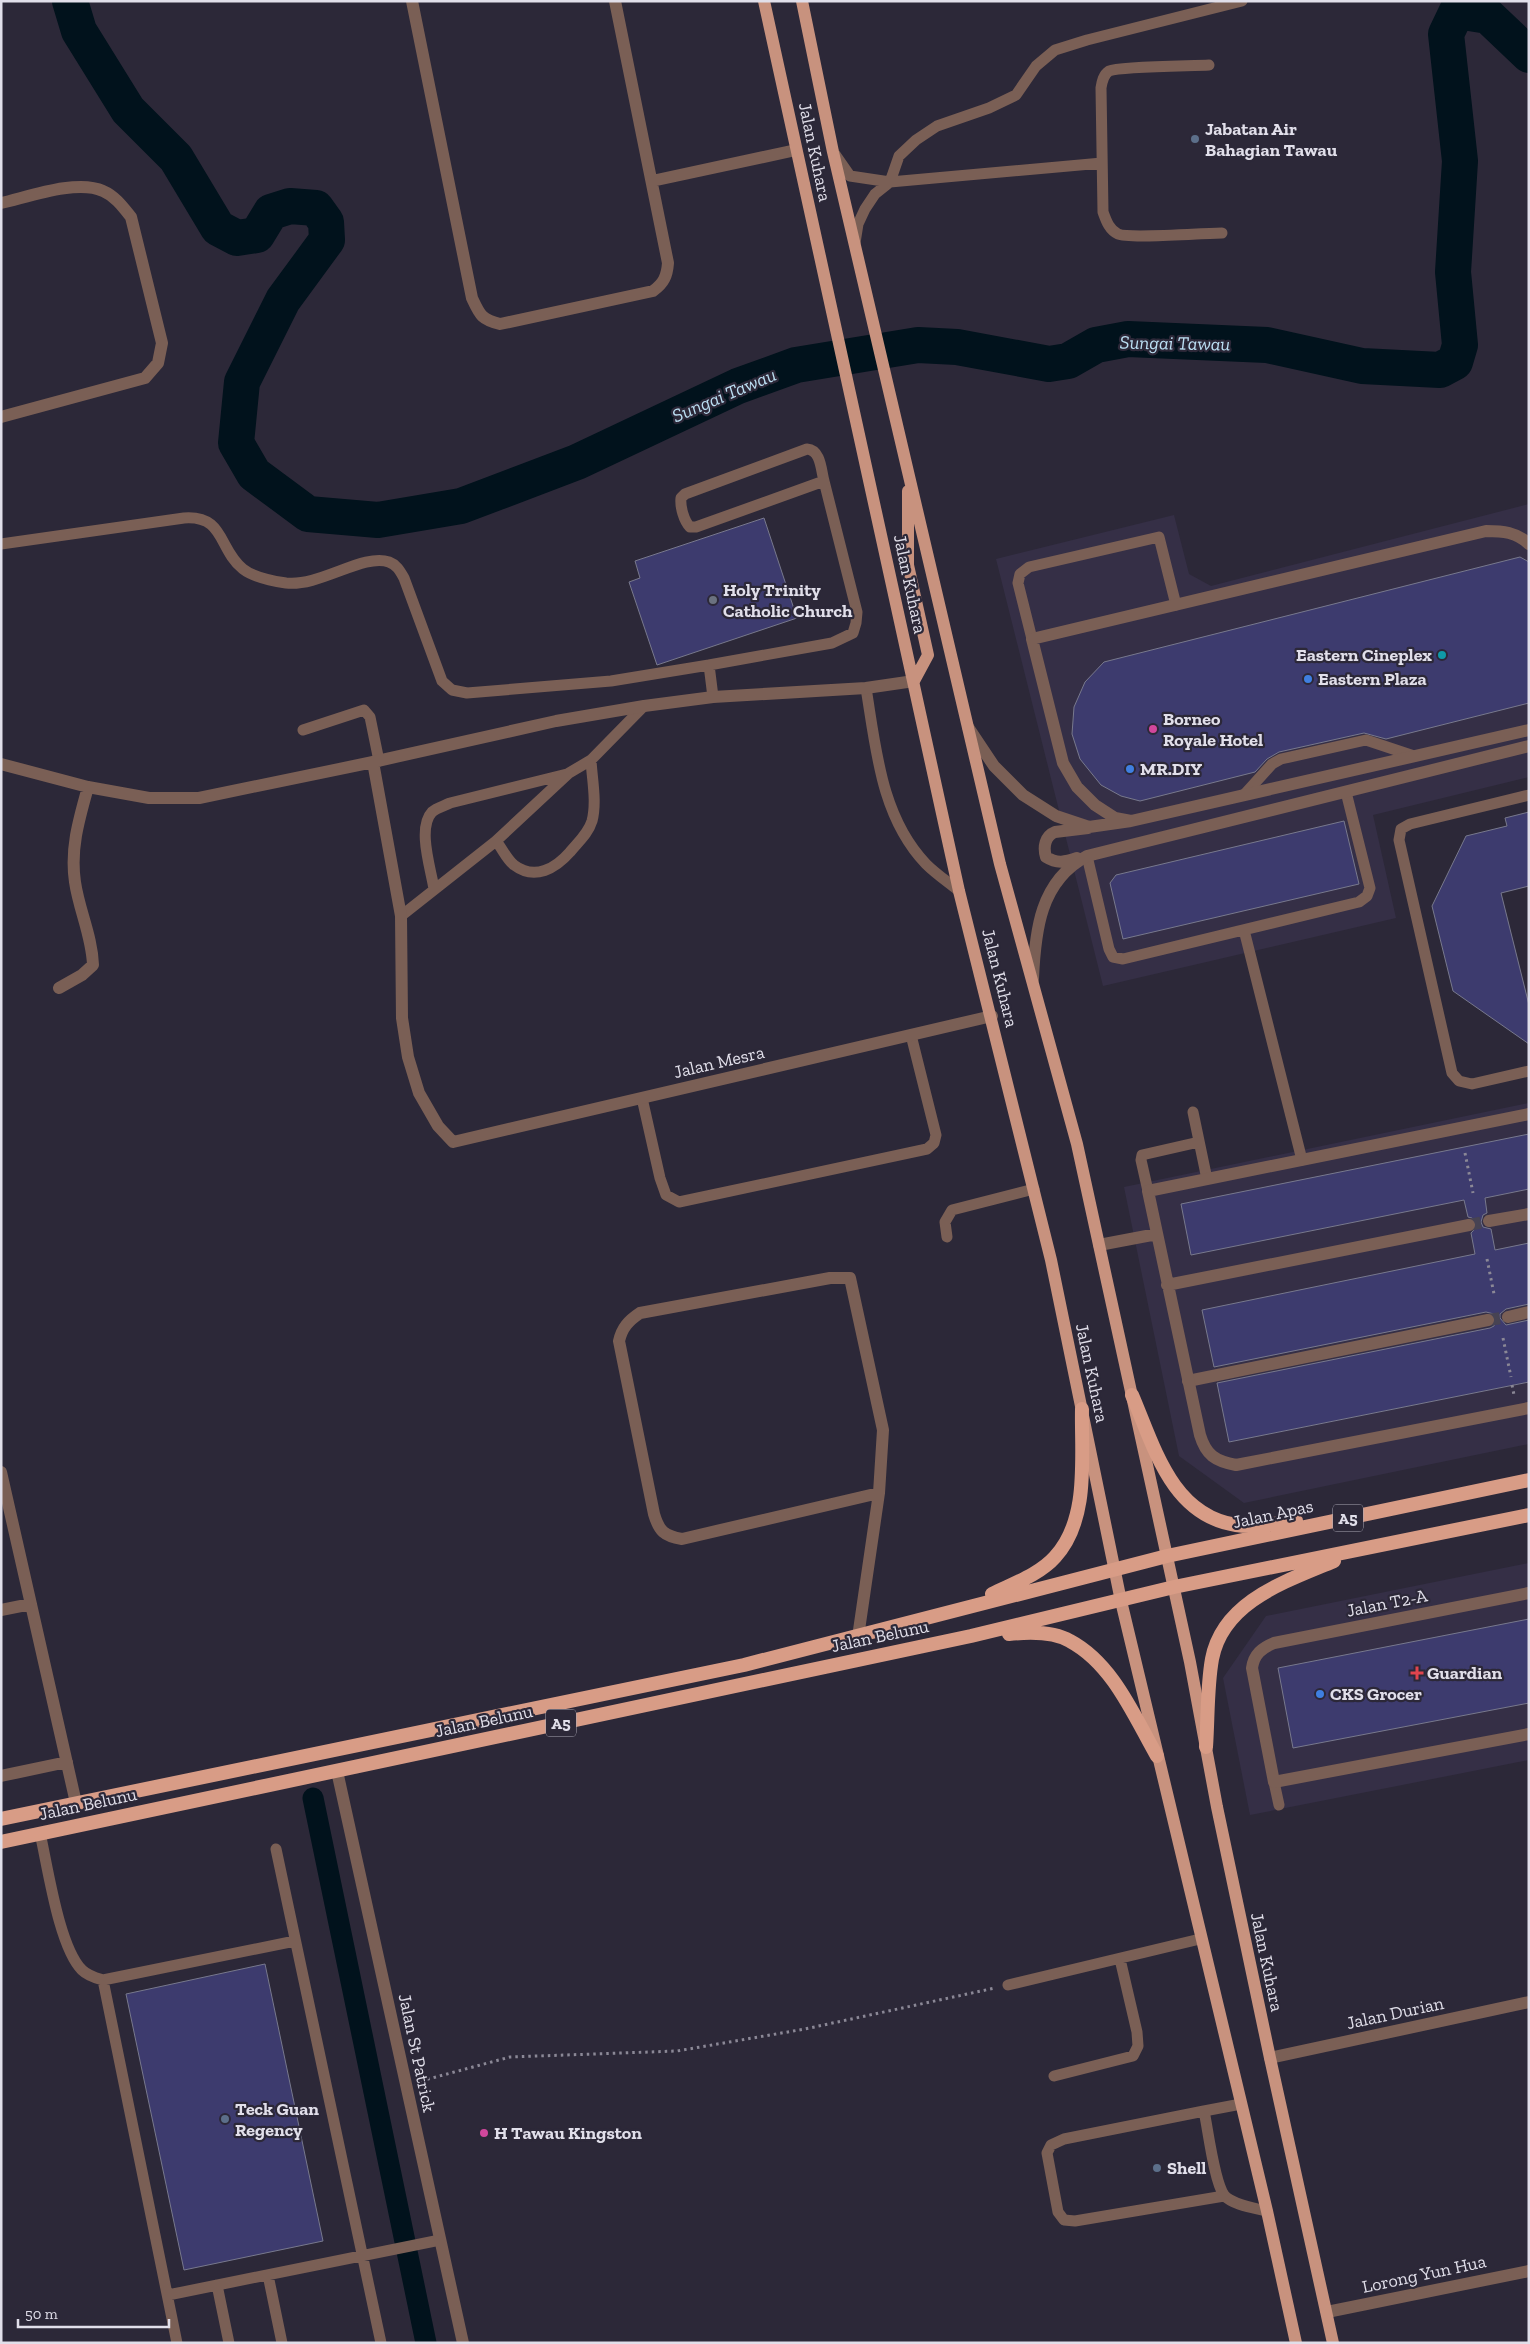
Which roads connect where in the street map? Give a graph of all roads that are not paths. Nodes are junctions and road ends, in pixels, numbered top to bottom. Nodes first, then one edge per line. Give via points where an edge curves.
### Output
1 (412, 1) edge
2 (615, 1) edge
3 (764, 1) edge
4 (802, 1) edge
5 (1242, 1) edge
6 (1209, 65) dead end
7 (796, 150) junction
8 (833, 152) junction
9 (1102, 163) junction
10 (652, 180) junction
11 (890, 182) junction
12 (1, 203) edge
13 (1222, 233) dead end
14 (855, 244) junction
15 (1, 418) edge
16 (908, 467) junction
17 (824, 482) junction
18 (1, 544) edge
19 (1529, 544) edge
20 (1176, 605) junction
21 (1032, 639) junction
22 (709, 665) junction
23 (914, 681) junction
24 (866, 688) junction
25 (713, 697) junction
26 (644, 706) junction
27 (968, 727) junction
28 (302, 730) dead end
29 (1529, 730) edge
30 (1529, 746) edge
31 (1414, 756) junction
32 (590, 760) junction
33 (376, 761) junction
34 (1, 764) edge
35 (569, 773) junction
36 (88, 787) junction
37 (1346, 792) junction
38 (1244, 795) junction
39 (1529, 795) edge
40 (1131, 821) junction
41 (1089, 827) junction
42 (496, 840) junction
43 (1086, 856) junction
44 (434, 889) junction
45 (959, 891) junction
46 (401, 916) junction
47 (1244, 930) junction
48 (1033, 981) junction
49 (59, 988) dead end
50 (992, 1016) junction
51 (912, 1035) junction
52 (1529, 1071) edge
53 (642, 1098) junction
54 (1193, 1112) dead end
55 (1529, 1114) edge
56 (1199, 1142) junction
57 (1302, 1160) junction
58 (1207, 1179) junction
59 (1034, 1189) junction
60 (1148, 1191) junction
61 (1529, 1214) edge
62 (1489, 1222) tunnel mouth
63 (1469, 1225) tunnel mouth
64 (1157, 1234) junction
65 (947, 1237) dead end
66 (1099, 1245) junction
67 (1167, 1285) junction
68 (1529, 1312) edge
69 (1508, 1316) tunnel mouth
70 (1488, 1320) tunnel mouth
71 (1188, 1381) junction
72 (1132, 1395) junction
73 (1529, 1408) edge
74 (1082, 1409) junction
75 (1, 1472) edge
76 (1529, 1480) edge
77 (879, 1493) junction
78 (1529, 1515) edge
79 (1353, 1517) junction
80 (1360, 1549) junction
81 (1167, 1556) junction
82 (1114, 1569) junction
83 (1174, 1587) junction
84 (1529, 1593) edge
85 (1120, 1601) junction
86 (31, 1604) junction
87 (964, 1608) junction
88 (1, 1610) edge
89 (858, 1636) junction
90 (971, 1636) junction
91 (1529, 1734) edge
92 (1206, 1747) junction
93 (1157, 1756) junction
94 (67, 1762) junction
95 (337, 1770) junction
96 (1, 1776) edge
97 (1274, 1782) junction
98 (76, 1803) junction
99 (1279, 1805) dead end
100 (1, 1819) edge
101 (40, 1833) junction
102 (1, 1842) edge
103 (276, 1849) dead end
104 (1200, 1939) junction
105 (295, 1941) junction
106 (1120, 1959) junction
107 (104, 1980) junction
108 (1008, 1985) road end
109 (1529, 2002) edge
110 (1270, 2058) junction
111 (1054, 2076) dead end
112 (1241, 2104) junction
113 (1204, 2111) junction
114 (1224, 2196) junction
115 (1267, 2211) junction
116 (440, 2240) junction
117 (362, 2256) junction
118 (1529, 2271) edge
119 (268, 2275) junction
120 (217, 2285) junction
121 (168, 2295) junction
122 (1327, 2312) junction
123 (177, 2343) edge
124 (229, 2343) edge
125 (282, 2343) edge
126 (381, 2343) edge
127 (463, 2343) edge
128 (1296, 2343) edge
129 (1333, 2343) edge

1 - 10 street via 472,298 478,313 486,320 500,324 653,291 662,284 668,262
2 - 10 street
3 - 7 main road, Jalan Kuhara
4 - 8 main road, Jalan Kuhara
5 - 11 lane via 1055,50 1036,66 1016,95 937,126 916,140 900,156
6 - 9 lane via 1110,71 1102,78
7 - 10 street
7 - 23 main road, Jalan Kuhara
8 - 11 lane via 850,176
8 - 14 main road, Jalan Kuhara
9 - 11 lane
9 - 13 lane via 1103,212 1107,224 1118,234
11 - 14 lane via 864,209
12 - 15 street via 64,188 83,187 102,190 118,201 131,217 162,343 158,363 144,378
14 - 16 main road, Jalan Kuhara
16 - 23 main road via 908,565 928,655
16 - 27 main road, Jalan Kuhara
17 - 17 lane via 817,453 807,449 685,494 680,503 687,524 696,527
17 - 22 lane via 857,612 853,633 832,643
18 - 22 lane via 193,517 203,519 218,531 234,560 244,570 286,583 318,580 368,562 391,562 404,578 442,681 452,690 467,693 611,681
19 - 20 street via 1520,536 1504,531 1486,532
20 - 21 street
20 - 21 lane via 1159,537 1029,567 1020,574 1018,583
21 - 40 street via 1063,763 1077,786 1095,805 1115,818
22 - 25 lane
23 - 24 street
23 - 45 main road, Jalan Kuhara
24 - 25 street
24 - 45 lane via 879,770 889,803 906,837 926,864
25 - 26 street
26 - 32 lane
26 - 33 street via 556,721
27 - 41 street via 994,766 1023,795 1056,816
27 - 48 main road, Jalan Kuhara via 1000,864
28 - 33 lane via 364,710 370,716
29 - 31 street
30 - 37 street
31 - 38 street
31 - 38 lane via 1366,740 1291,757 1272,764
32 - 35 lane
32 - 42 lane via 592,821 584,838 562,862 548,871 527,872 513,865
33 - 36 street via 198,798 148,798
33 - 46 street
34 - 36 street
35 - 42 lane
35 - 44 lane via 450,803 433,811 426,823 426,843
36 - 49 street via 75,832 74,855 75,882 93,965 82,976
37 - 43 street
37 - 47 lane via 1370,888 1367,896 1359,902
38 - 40 street
39 - 52 lane via 1410,824 1401,829 1399,840 1452,1073 1459,1081 1472,1084
40 - 41 street
41 - 43 street via 1051,834 1044,850 1046,857 1061,863
42 - 44 lane
43 - 47 lane via 1113,956 1123,959
43 - 48 street via 1067,868 1049,896 1034,940
44 - 46 lane
45 - 50 main road, Jalan Kuhara
46 - 53 street, Jalan Mesra via 402,1018 408,1057 419,1093 438,1126 453,1142
47 - 57 lane
48 - 66 main road, Jalan Kuhara via 1077,1144
50 - 51 street, Jalan Mesra
50 - 59 main road, Jalan Kuhara
51 - 53 street, Jalan Mesra
51 - 53 lane via 936,1135 934,1143 927,1149 679,1202 666,1195
54 - 56 lane
55 - 57 street
56 - 58 lane
56 - 60 lane via 1142,1156
57 - 58 street
58 - 60 street
59 - 65 lane via 952,1210 945,1222
59 - 74 main road, Jalan Kuhara
60 - 64 street
61 - 62 street
63 - 67 street
64 - 66 street
64 - 67 street
66 - 72 main road, Jalan Kuhara
67 - 71 street
68 - 69 street
70 - 71 street
71 - 73 street via 1204,1449 1212,1458 1236,1465
72 - 79 highway via 1163,1468 1176,1490 1193,1507 1215,1521 1238,1526
72 - 81 main road, Jalan Kuhara
74 - 82 main road, Jalan Kuhara
74 - 87 highway via 1079,1502 1072,1530 1055,1558 1027,1577
75 - 86 street
76 - 79 highway, Jalan Apas / A5
77 - 77 street via 883,1430 850,1278 830,1278 640,1313 630,1319 622,1330 619,1341 654,1514 658,1528 667,1536 682,1539
77 - 89 street
78 - 80 highway, A5
79 - 81 highway, Jalan Apas / A5
80 - 83 highway, A5
80 - 92 highway via 1276,1586 1237,1613 1221,1635 1212,1659
81 - 82 highway, Jalan Apas / A5
81 - 83 main road, Jalan Kuhara
82 - 85 main road, Jalan Kuhara
82 - 87 highway, Jalan Belunu / A5
83 - 85 highway, A5
83 - 92 main road, Jalan Kuhara
84 - 97 street, Jalan T2-A via 1274,1643 1256,1655 1252,1668
85 - 90 highway, Jalan Belunu / A5
85 - 93 main road
86 - 88 street
86 - 94 street
87 - 89 highway, Jalan Belunu / A5
89 - 98 highway, Jalan Belunu / A5 via 744,1665
90 - 93 highway via 1033,1632 1069,1640 1097,1661 1117,1686
90 - 95 highway, Jalan Belunu / A5
91 - 97 street
92 - 110 main road, Jalan Kuhara
93 - 104 main road
94 - 96 street
94 - 98 street
95 - 101 highway, Jalan Belunu / A5
95 - 116 street, Jalan St Patrick
97 - 99 lane
98 - 100 highway, Jalan Belunu / A5
101 - 102 highway, Jalan Belunu / A5
101 - 107 lane via 66,1944 83,1971
103 - 105 lane
104 - 106 lane
104 - 112 main road
105 - 107 lane
105 - 117 lane
106 - 108 lane
106 - 111 lane via 1137,2032 1138,2046 1133,2056
107 - 121 lane
109 - 110 street, Jalan Durian
110 - 122 main road, Jalan Kuhara
112 - 113 lane
112 - 115 main road
113 - 114 lane
113 - 114 lane via 1064,2139 1051,2145 1047,2153 1058,2212 1064,2220 1075,2221
114 - 115 lane
115 - 128 main road
116 - 117 lane
116 - 127 street, Jalan St Patrick
117 - 119 lane
117 - 126 lane
118 - 122 street, Lorong Yun Hua
119 - 120 lane
119 - 125 lane
120 - 121 lane
120 - 124 lane
121 - 123 lane
122 - 129 main road, Jalan Kuhara

